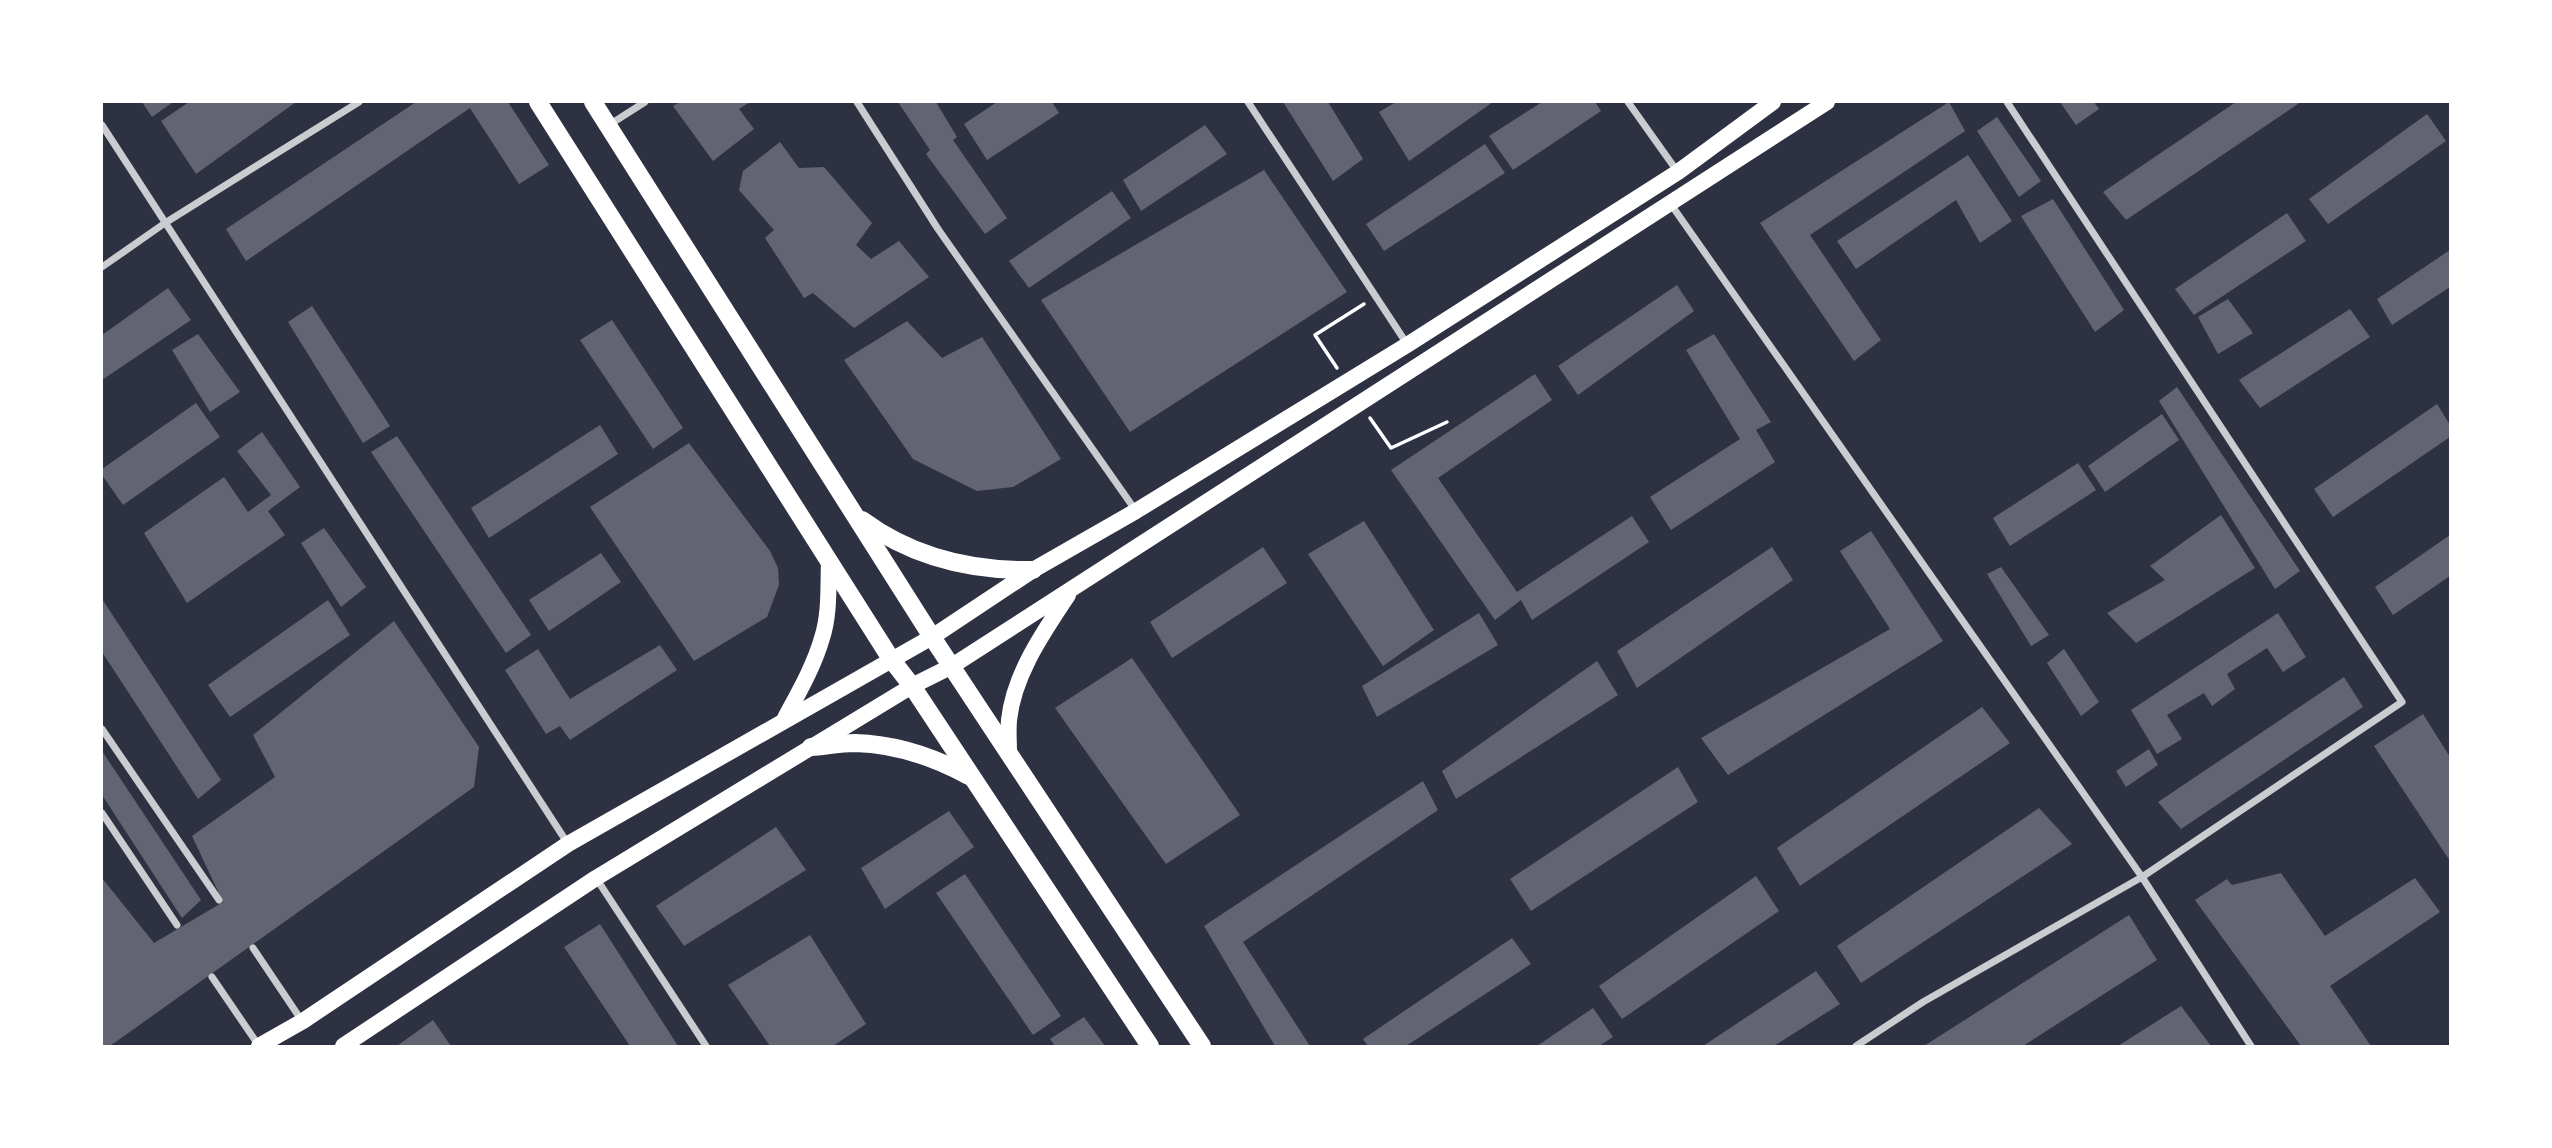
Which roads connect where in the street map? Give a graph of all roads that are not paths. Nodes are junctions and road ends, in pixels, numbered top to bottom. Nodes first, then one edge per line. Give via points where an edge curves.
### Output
1 (359, 102) edge
2 (538, 102) edge
3 (593, 102) edge
4 (645, 102) edge
5 (857, 102) edge
6 (1248, 102) edge
7 (1628, 102) edge
8 (1773, 102) edge
9 (1827, 102) edge
10 (2007, 102) edge
11 (102, 125) edge
12 (609, 125) junction
13 (1678, 172) junction
14 (1670, 202) junction
15 (165, 223) junction
16 (102, 267) edge
17 (1407, 345) junction
18 (1136, 511) junction
19 (855, 515) junction
20 (829, 561) junction
21 (1033, 570) junction
22 (1072, 589) junction
23 (932, 637) junction
24 (891, 659) junction
25 (951, 666) junction
26 (912, 686) junction
27 (784, 719) junction
28 (102, 729) edge
29 (811, 747) junction
30 (1009, 753) junction
31 (971, 776) junction
32 (102, 813) edge
33 (568, 844) junction
34 (2141, 877) junction
35 (596, 878) junction
36 (219, 900) dead end
37 (177, 925) dead end
38 (253, 948) dead end
39 (212, 977) dead end
40 (303, 1021) junction
41 (259, 1046) edge
42 (343, 1046) edge
43 (706, 1046) edge
44 (1150, 1046) edge
45 (1202, 1046) edge
46 (1856, 1046) edge
47 (2251, 1046) edge

1 - 15 street
2 - 20 highway
3 - 12 highway
4 - 12 street
5 - 18 street via 938,229
6 - 17 street
7 - 13 street
8 - 13 main road
9 - 14 main road
10 - 34 street via 2402,702
11 - 15 street
12 - 19 highway
13 - 17 main road
14 - 22 main road
14 - 34 street
15 - 16 street
15 - 33 street
17 - 18 main road
18 - 21 main road
19 - 21 highway via 930,557 1005,570
19 - 23 highway
20 - 24 highway
20 - 27 main road via 823,636
21 - 23 main road
22 - 25 main road
22 - 30 main road via 1033,651 1018,686 1009,718
23 - 24 main road
23 - 25 highway
24 - 26 highway
24 - 27 main road
25 - 26 main road
25 - 30 highway
26 - 29 main road
26 - 31 highway
27 - 33 main road
28 - 36 street
29 - 31 highway via 854,743 904,749
29 - 35 main road
30 - 45 highway
31 - 44 highway
32 - 37 street
33 - 40 main road
34 - 46 street via 1923,1002
34 - 47 street
35 - 42 main road
35 - 43 street
38 - 40 street
39 - 41 street
40 - 41 main road

